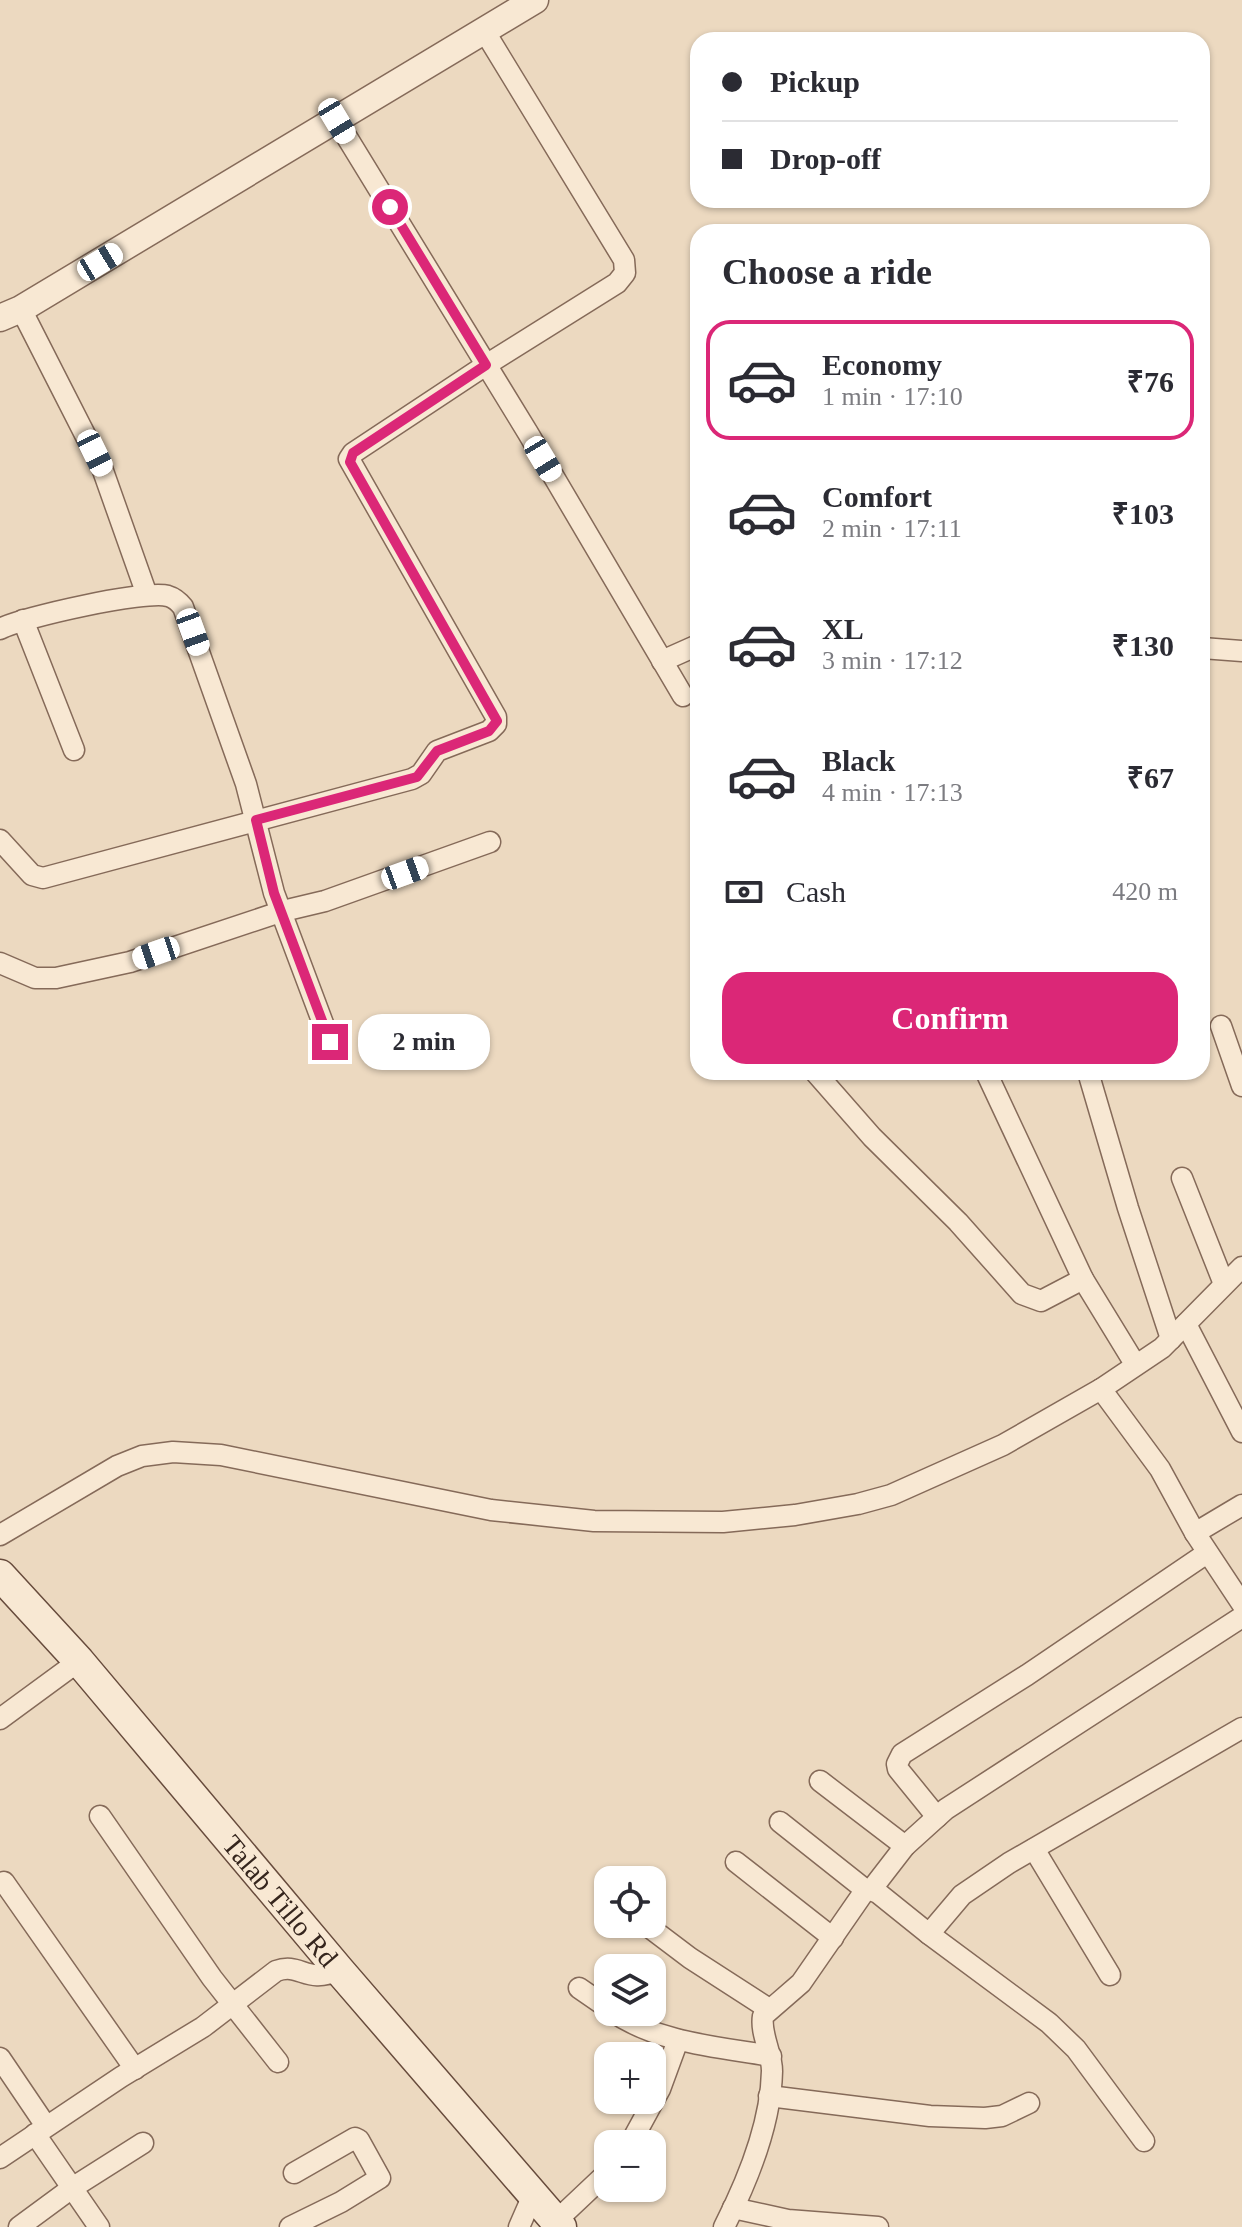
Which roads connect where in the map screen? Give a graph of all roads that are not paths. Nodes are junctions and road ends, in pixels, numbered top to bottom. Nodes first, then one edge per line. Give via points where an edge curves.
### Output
1 (535, 0) edge
2 (485, 32) junction
3 (337, 121) junction
4 (10, 313) edge
5 (486, 365) junction
6 (147, 595) junction
7 (23, 620) junction
8 (0, 629) edge
9 (690, 649) edge
10 (1210, 649) edge
11 (1242, 651) edge
12 (662, 661) junction
13 (683, 696) dead end
14 (74, 750) dead end
15 (256, 820) junction
16 (0, 840) edge
17 (490, 842) dead end
18 (279, 902) junction
19 (0, 963) edge
20 (1221, 1026) dead end
21 (330, 1042) dead end
22 (822, 1080) edge
23 (990, 1080) edge
24 (1090, 1080) edge
25 (1242, 1086) edge
26 (1182, 1178) dead end
27 (1242, 1267) edge
28 (1083, 1279) junction
29 (1224, 1284) junction
30 (1178, 1332) junction
31 (1135, 1364) junction
32 (1101, 1389) junction
33 (1242, 1432) edge
34 (1242, 1505) edge
35 (1195, 1533) junction
36 (0, 1535) edge
37 (1207, 1553) junction
38 (0, 1575) edge
39 (1242, 1604) edge
40 (1242, 1617) edge
41 (79, 1661) junction
42 (0, 1719) edge
43 (1242, 1728) edge
44 (820, 1781) dead end
45 (100, 1816) dead end
46 (937, 1817) junction
47 (780, 1822) dead end
48 (905, 1846) junction
49 (1034, 1849) junction
50 (736, 1862) dead end
51 (4, 1882) dead end
52 (869, 1890) junction
53 (929, 1934) junction
54 (664, 1938) edge
55 (833, 1938) junction
56 (339, 1970) junction
57 (1110, 1975) dead end
58 (579, 1988) dead end
59 (223, 1992) junction
60 (594, 1998) edge
61 (769, 2009) junction
62 (639, 2026) edge
63 (678, 2040) junction
64 (771, 2056) junction
65 (0, 2058) edge
66 (129, 2061) junction
67 (278, 2062) dead end
68 (769, 2096) junction
69 (1029, 2103) dead end
70 (40, 2130) junction
71 (638, 2130) edge
72 (1144, 2141) dead end
73 (143, 2143) dead end
74 (0, 2158) edge
75 (294, 2173) dead end
76 (594, 2187) edge
77 (72, 2188) junction
78 (533, 2195) junction
79 (733, 2208) junction
80 (559, 2224) edge
81 (19, 2227) edge
82 (99, 2227) edge
83 (290, 2227) edge
84 (519, 2227) edge
85 (724, 2227) edge
86 (878, 2227) edge

1 - 2 street
2 - 3 street
2 - 5 street via 626,268 617,283
3 - 4 street
3 - 5 street
4 - 6 street via 102,468
5 - 12 street
5 - 15 street via 349,459 496,724 437,751 412,779
6 - 7 street
6 - 15 street via 167,596 183,607
7 - 8 street
7 - 14 street
9 - 12 street
10 - 11 street
12 - 13 street
15 - 16 street via 43,878 32,875
15 - 18 street
17 - 18 street via 325,901
18 - 19 street via 130,962 56,978 35,978
18 - 21 street
20 - 25 street
22 - 28 street via 1022,1294 1041,1301
23 - 28 street
24 - 30 street via 1128,1208
26 - 29 street
27 - 29 street
28 - 31 street
29 - 30 street
30 - 31 street
30 - 33 street
31 - 32 street
32 - 35 street via 1160,1469
32 - 36 street via 1003,1445 891,1495 795,1515 723,1522 549,1517 221,1455 173,1452 117,1466
34 - 35 street
35 - 37 street
37 - 39 street
37 - 46 street via 902,1754 898,1769
38 - 41 main road, Talab Tillo Rd
40 - 46 street
41 - 42 street
41 - 56 main road, Talab Tillo Rd
43 - 49 street
44 - 48 street
45 - 59 street
46 - 48 street
47 - 52 street
48 - 52 street
49 - 53 street via 962,1895
49 - 57 street
50 - 55 street
51 - 66 street
52 - 53 street
52 - 55 street
53 - 72 street via 1015,1996 1076,2049
54 - 61 street
55 - 61 street via 801,1983
56 - 59 street via 317,1977 283,1968
56 - 78 main road, Talab Tillo Rd
58 - 60 street
59 - 66 street via 203,2027
59 - 67 street
61 - 64 street via 762,2021
62 - 63 street
63 - 64 street
63 - 71 street
64 - 68 street
65 - 70 street
66 - 70 street
68 - 69 street via 985,2118
68 - 79 street via 746,2182
70 - 74 street
70 - 77 street
73 - 77 street
75 - 83 street via 355,2138 380,2178
76 - 80 street
77 - 81 street
77 - 82 street
78 - 80 main road, Talab Tillo Rd
78 - 84 street
79 - 85 street
79 - 86 street via 788,2220

